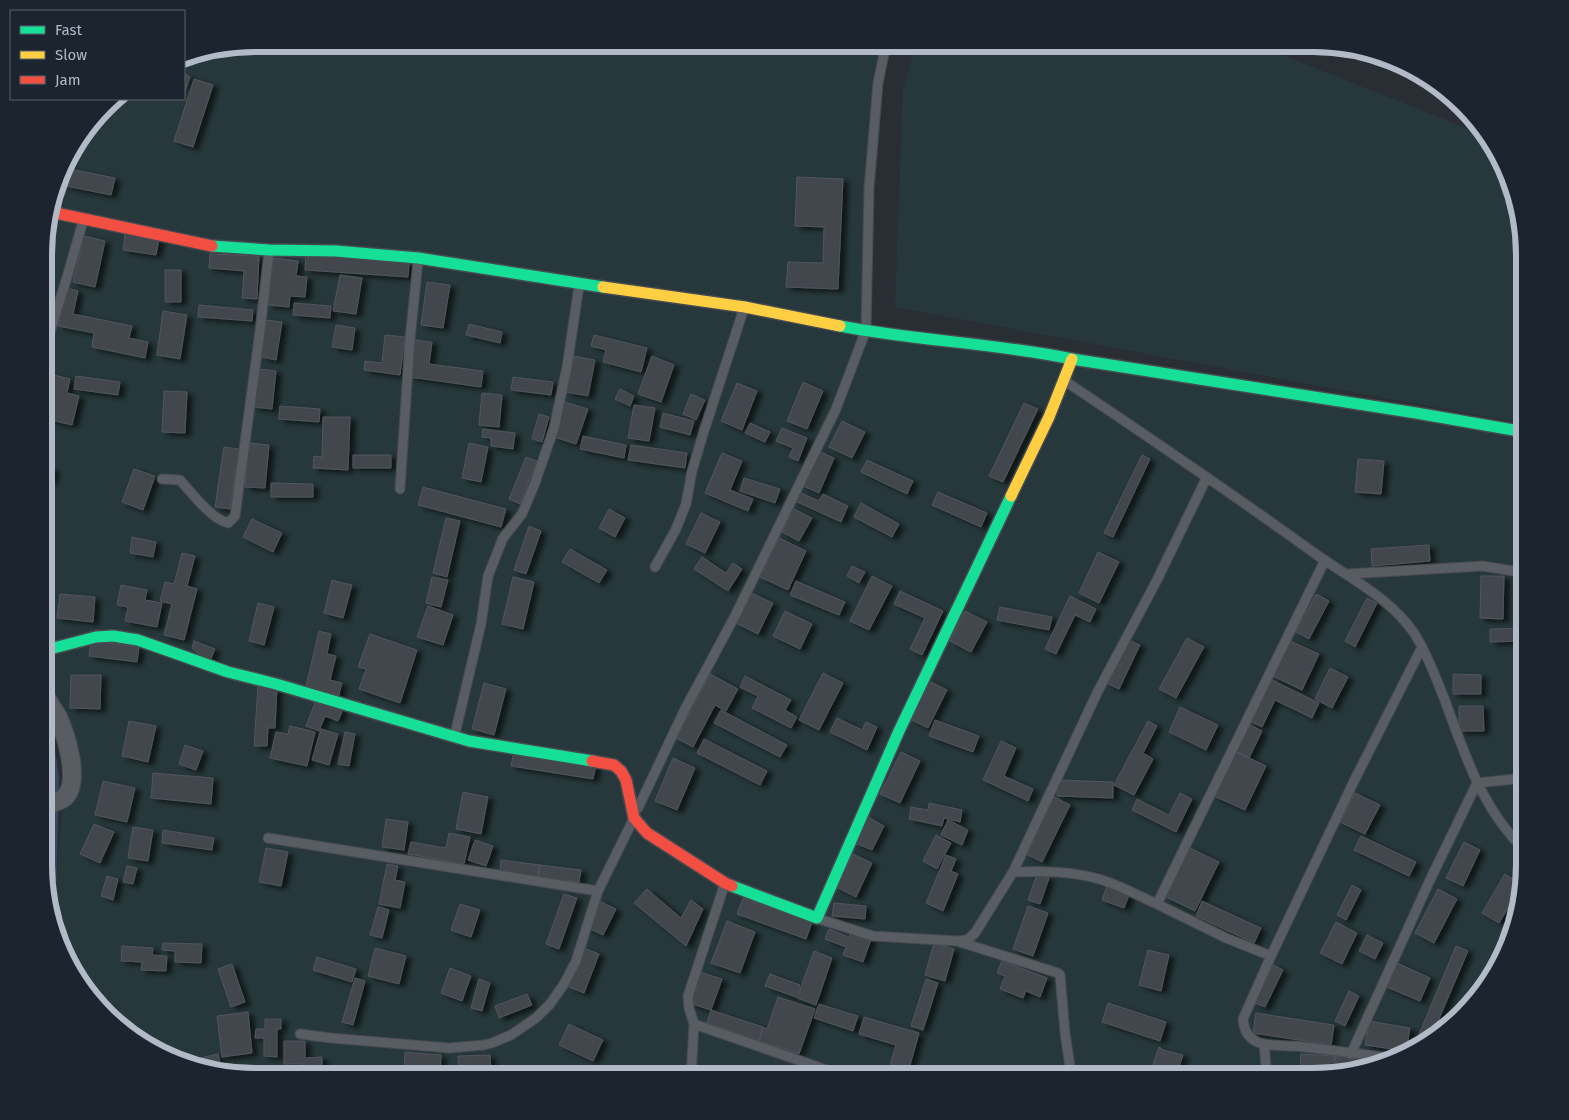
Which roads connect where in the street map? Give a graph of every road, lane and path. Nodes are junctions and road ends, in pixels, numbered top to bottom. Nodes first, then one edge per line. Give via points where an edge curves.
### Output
1 (884, 52) edge
2 (57, 213) edge
3 (83, 218) junction
4 (269, 250) junction
5 (418, 258) junction
6 (579, 284) junction
7 (745, 307) junction
8 (52, 326) edge
9 (866, 330) junction
10 (1072, 359) junction
11 (1064, 380) junction
12 (1516, 430) edge
13 (1207, 477) junction
14 (162, 479) dead end
15 (400, 489) dead end
16 (1325, 560) junction
17 (655, 567) dead end
18 (1516, 572) edge
19 (1347, 574) junction
20 (1422, 647) junction
21 (52, 648) edge
22 (52, 708) edge
23 (454, 737) junction
24 (1516, 779) edge
25 (1476, 782) junction
26 (52, 803) edge
27 (634, 818) junction
28 (268, 838) dead end
29 (1516, 840) edge
30 (1014, 872) junction
31 (725, 883) junction
32 (598, 890) junction
33 (1157, 904) junction
34 (816, 918) junction
35 (956, 941) junction
36 (1271, 956) junction
37 (694, 1024) junction
38 (300, 1034) dead end
39 (1264, 1044) junction
40 (1351, 1054) junction
41 (1379, 1057) edge
42 (691, 1068) edge
43 (821, 1068) edge
44 (1070, 1068) edge
45 (1267, 1068) edge

1 - 9 lane via 878,83 868,188
2 - 3 street
3 - 4 street via 208,246
3 - 8 lane
4 - 5 street
4 - 14 lane via 235,516 228,523 223,522 180,480
5 - 6 street
5 - 15 lane
6 - 7 street
6 - 23 lane via 554,428 536,483 522,514 503,538 488,576 481,624
7 - 9 street
7 - 17 lane via 692,471 686,504
9 - 10 street
9 - 27 lane via 836,409 736,614 685,709
10 - 11 street
10 - 12 street
11 - 13 lane
11 - 34 street via 1001,521 899,731
13 - 16 lane
13 - 30 lane via 1098,691
16 - 19 lane
16 - 33 lane
18 - 19 lane via 1483,566
19 - 20 lane via 1402,618
20 - 25 lane
20 - 36 lane
21 - 23 street via 84,639 130,638 232,673
22 - 26 street via 66,738 73,779 65,798
23 - 27 street via 614,765 626,780
24 - 25 lane
25 - 29 lane
25 - 40 lane
27 - 31 street via 647,833
27 - 32 lane
28 - 32 lane
30 - 33 lane via 1054,872 1100,879
30 - 35 lane via 975,933 968,940
31 - 34 street
31 - 37 lane via 688,996
32 - 38 lane via 576,961 564,984 536,1018 501,1040 448,1048
33 - 36 lane
34 - 35 lane via 873,936
35 - 44 lane via 1060,975
36 - 39 lane via 1243,1018 1248,1035
37 - 42 lane
37 - 43 lane
39 - 40 lane
39 - 45 lane
40 - 41 lane

